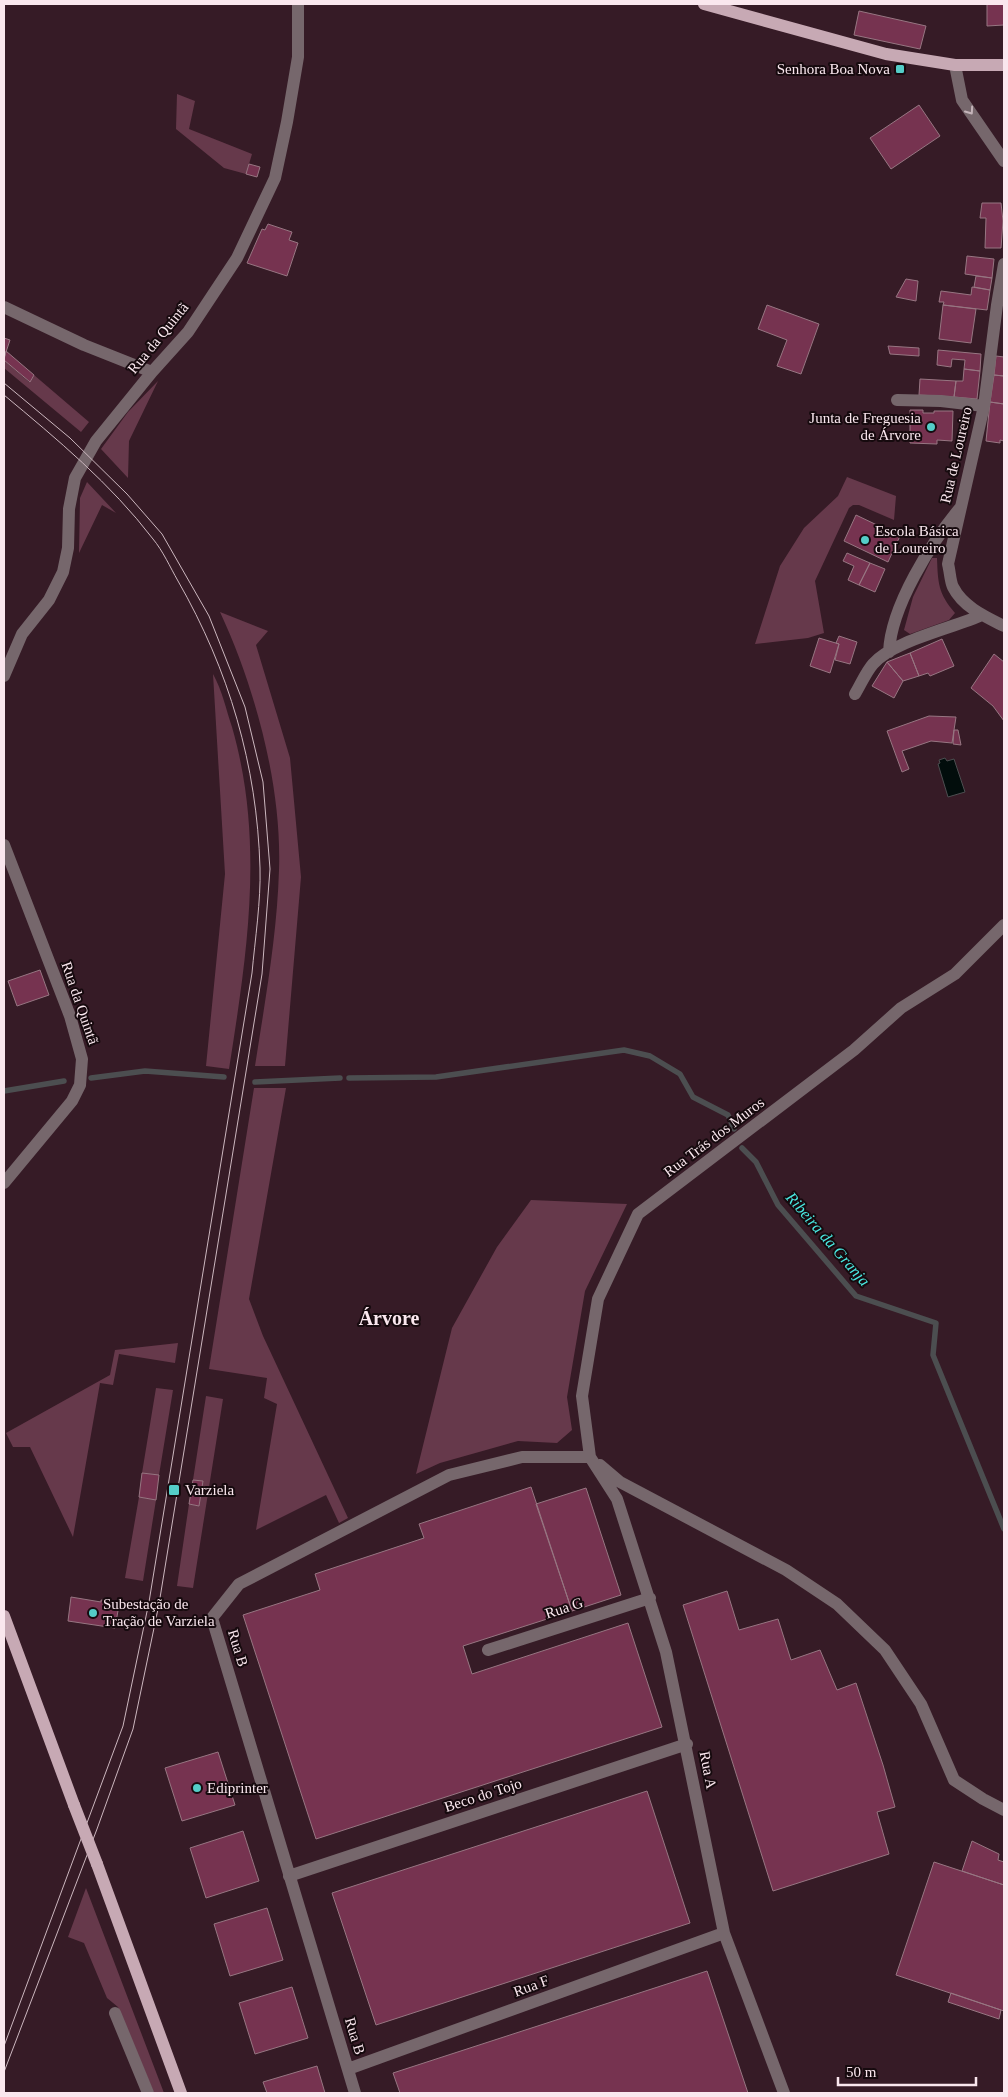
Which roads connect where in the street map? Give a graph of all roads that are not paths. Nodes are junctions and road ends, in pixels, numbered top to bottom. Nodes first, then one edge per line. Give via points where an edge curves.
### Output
1 (298, 4) edge
2 (704, 4) edge
3 (955, 65) junction
4 (1004, 65) edge
5 (1004, 161) edge
6 (1004, 264) edge
7 (4, 307) edge
8 (152, 372) junction
9 (897, 400) dead end
10 (984, 406) junction
11 (961, 506) junction
12 (982, 615) junction
13 (1004, 626) edge
14 (889, 652) junction
15 (4, 676) edge
16 (855, 694) dead end
17 (4, 845) edge
18 (1004, 925) edge
19 (4, 1183) edge
20 (590, 1457) junction
21 (650, 1598) junction
22 (4, 1616) edge
23 (488, 1650) dead end
24 (687, 1744) junction
25 (1004, 1810) edge
26 (289, 1876) junction
27 (724, 1933) junction
28 (114, 2013) dead end
29 (348, 2069) junction
30 (148, 2093) edge
31 (181, 2093) edge
32 (356, 2093) edge
33 (784, 2093) edge

1 - 8 street, Rua da Quintã via 298,57 275,178 237,258 188,332
2 - 3 main road via 886,54
3 - 4 main road
3 -> 5 street via 962,100
6 - 10 street, Rua de Loureiro
7 - 8 street via 84,345
8 - 15 street, Rua da Quintã via 96,441 75,478 63,572 49,600 22,634
9 - 10 street
10 - 11 street, Rua de Loureiro
11 - 12 street, Rua de Loureiro via 948,564 953,587
11 - 14 street via 922,561 896,618
12 - 13 street, Rua de Loureiro
12 - 14 street
14 - 16 street via 873,663
17 - 19 street, Rua da Quintã via 70,1016 82,1059 80,1086 72,1101
18 - 20 street, Rua Trás dos Muros via 955,974 901,1008 854,1050 638,1214 598,1298 582,1396
20 - 21 street, Rua A via 617,1500
20 - 25 street via 620,1482 786,1570 837,1604 885,1650 921,1704 954,1780
20 - 26 street, Rua B via 522,1457 449,1475 239,1584 212,1618
21 - 23 street, Rua G
21 - 24 street, Rua A
22 - 31 main road, bridge
24 - 26 street, Beco do Tojo
24 - 27 street, Rua A
26 - 29 street, Rua B
27 - 29 street, Rua F
27 - 33 street, Rua A
28 - 30 street
29 - 32 street, Rua B

